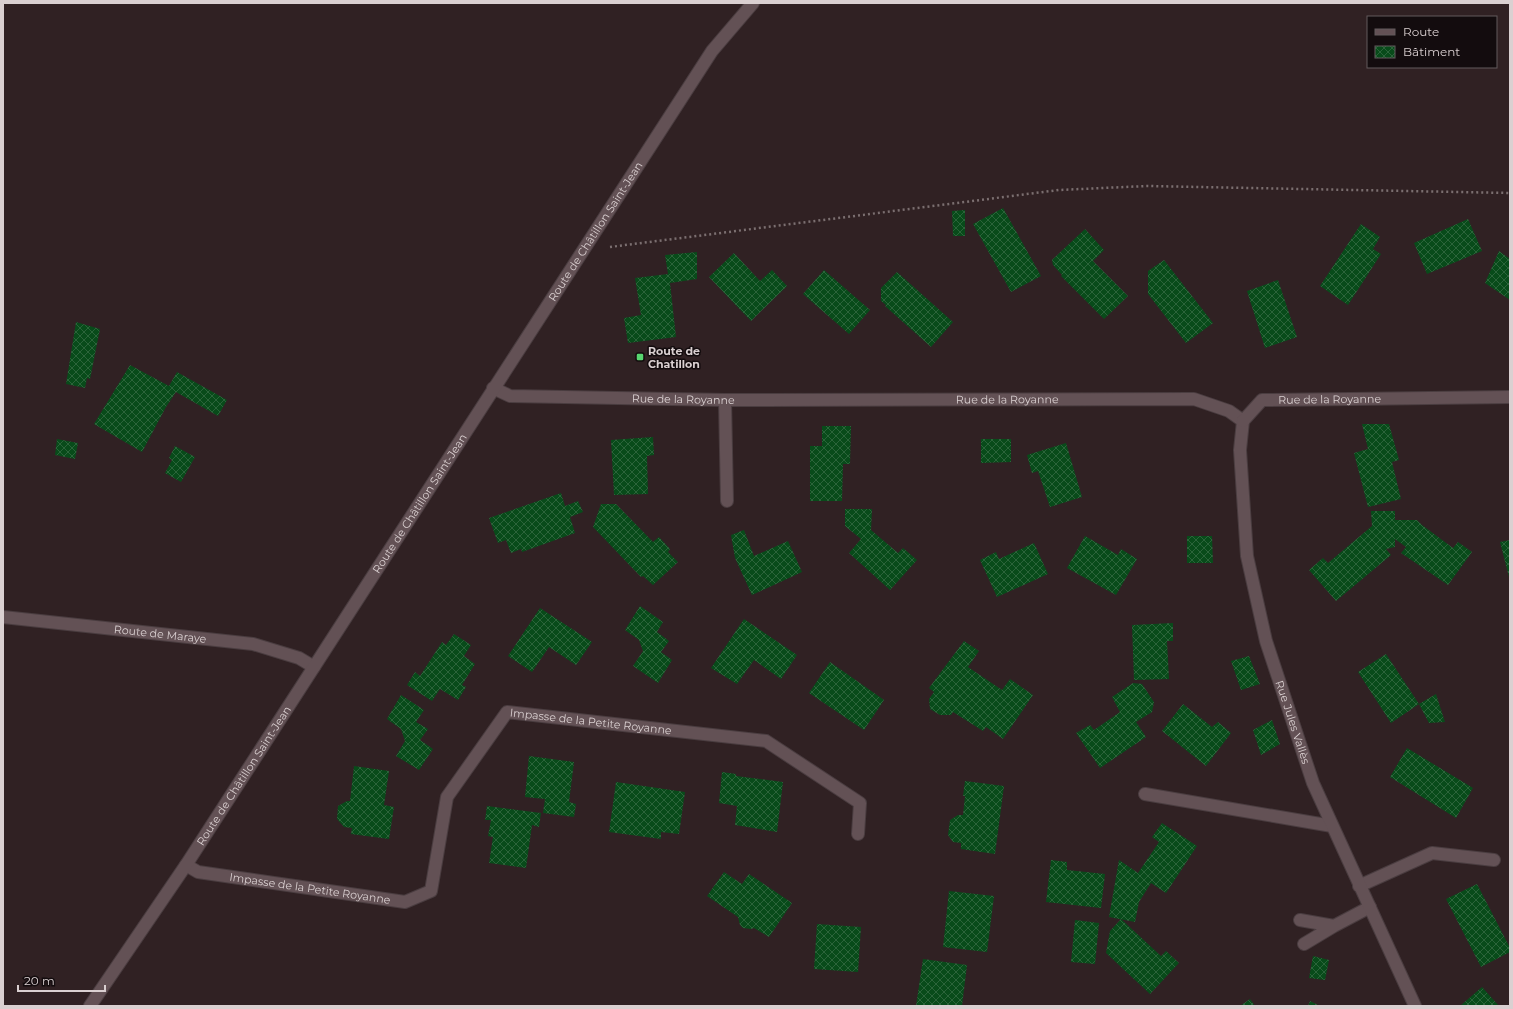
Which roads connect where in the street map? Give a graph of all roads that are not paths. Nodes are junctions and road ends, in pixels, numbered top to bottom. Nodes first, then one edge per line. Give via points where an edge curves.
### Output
1 (753, 3) edge
2 (493, 388) junction
3 (1510, 397) edge
4 (725, 400) junction
5 (1244, 421) junction
6 (727, 501) dead end
7 (3, 617) edge
8 (314, 667) junction
9 (1145, 794) dead end
10 (1332, 826) junction
11 (858, 834) dead end
12 (1494, 860) dead end
13 (186, 865) junction
14 (1359, 886) junction
15 (1370, 907) junction
16 (1300, 920) dead end
17 (1334, 926) junction
18 (1304, 944) dead end
19 (90, 1006) edge
20 (1415, 1006) edge

1 - 2 street, Route de Châtillon Saint-Jean via 712,51
2 - 4 street, Rue de la Royanne via 510,396
2 - 8 street, Route de Châtillon Saint-Jean
3 - 5 street, Rue de la Royanne via 1262,400
4 - 5 street, Rue de la Royanne via 1194,398 1229,411
4 - 6 street
5 - 10 street, Rue Jules Vallès via 1240,450 1246,556 1266,641 1312,783
7 - 8 street, Route de Maraye via 253,644 299,658
8 - 13 street, Route de Châtillon Saint-Jean
9 - 10 street
10 - 14 street, Rue Jules Vallès
11 - 13 street, Impasse de la Petite Royanne via 860,803 766,741 507,712 447,797 431,891 405,902 198,872
12 - 14 street via 1432,853
13 - 19 street, Route de Châtillon Saint-Jean
14 - 15 street, Rue Jules Vallès
15 - 17 street
15 - 20 street, Rue Jules Vallès
16 - 17 street
17 - 18 street

